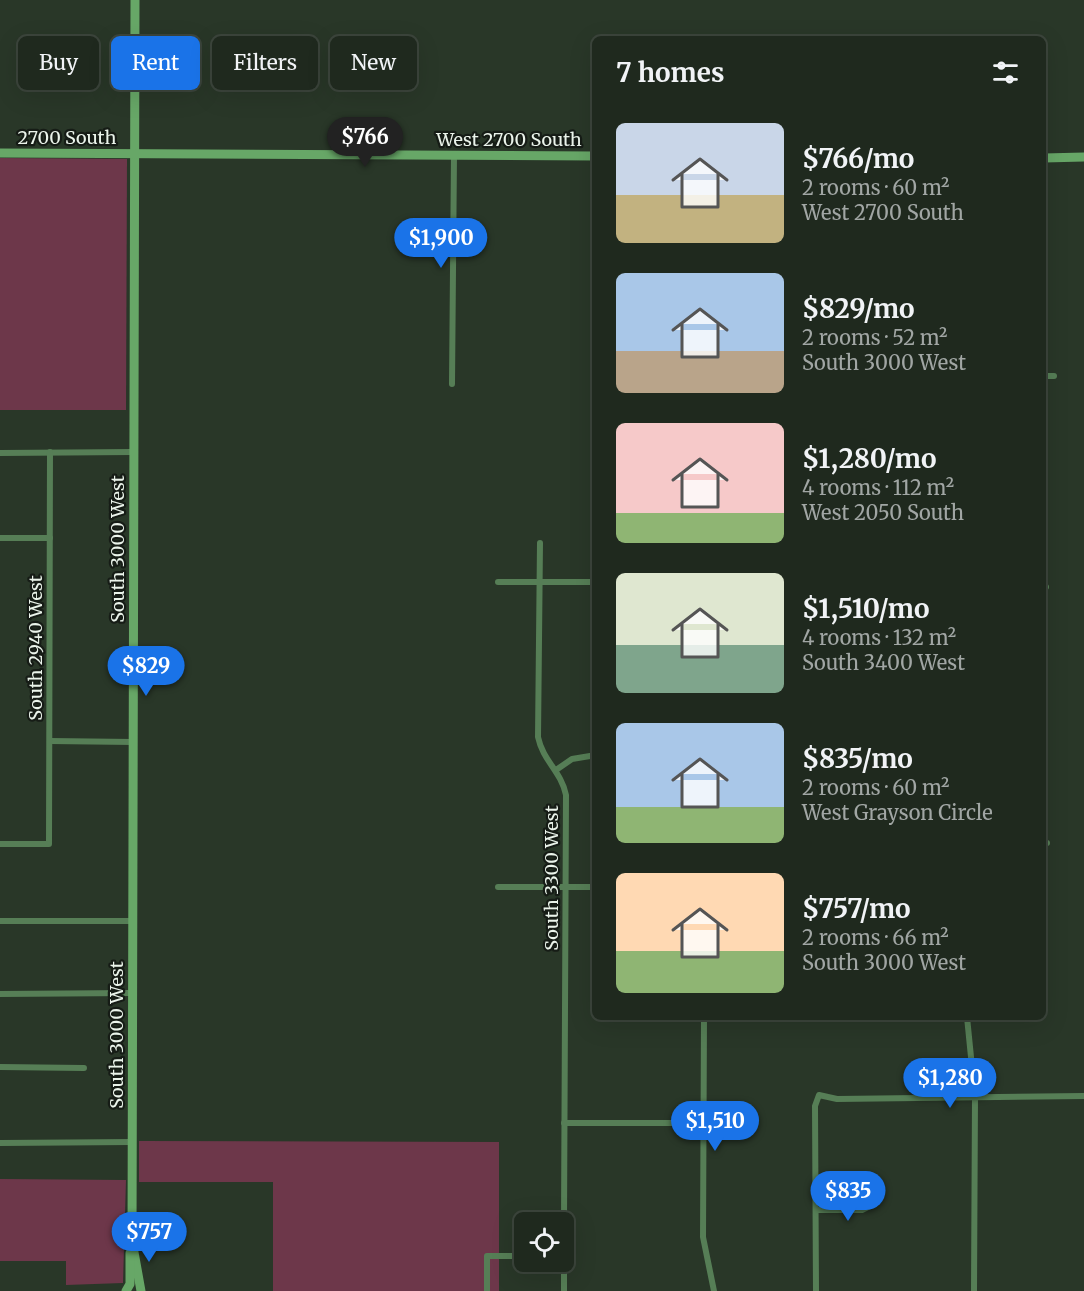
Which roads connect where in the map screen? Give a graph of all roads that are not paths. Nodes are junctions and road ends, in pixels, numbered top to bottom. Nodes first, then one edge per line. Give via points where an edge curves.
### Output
1 (135, 0) edge
2 (0, 153) edge
3 (134, 153) junction
4 (454, 155) junction
5 (592, 156) edge
6 (1084, 157) edge
7 (1046, 158) edge
8 (1046, 376) edge
9 (1054, 376) dead end
10 (452, 384) dead end
11 (133, 452) junction
12 (0, 453) edge
13 (50, 453) junction
14 (0, 538) edge
15 (50, 538) junction
16 (540, 543) dead end
17 (498, 582) dead end
18 (539, 582) junction
19 (592, 582) edge
20 (50, 741) junction
21 (133, 742) junction
22 (592, 755) edge
23 (556, 770) junction
24 (0, 844) edge
25 (498, 887) dead end
26 (566, 887) junction
27 (592, 887) edge
28 (0, 921) edge
29 (133, 921) junction
30 (132, 993) junction
31 (0, 994) edge
32 (704, 1020) edge
33 (967, 1020) edge
34 (0, 1067) edge
35 (84, 1068) dead end
36 (1084, 1096) edge
37 (975, 1097) junction
38 (564, 1123) junction
39 (704, 1123) junction
40 (132, 1142) junction
41 (0, 1143) edge
42 (874, 1204) dead end
43 (816, 1210) junction
44 (564, 1212) edge
45 (132, 1241) junction
46 (514, 1256) edge
47 (564, 1272) edge
48 (126, 1291) edge
49 (141, 1291) edge
50 (487, 1291) edge
51 (564, 1291) edge
52 (714, 1291) edge
53 (816, 1291) edge
54 (974, 1291) edge

1 - 3 street, South 3000 West
2 - 3 street, 2700 South
3 - 4 street, West 2700 South
3 - 11 street, South 3000 West
4 - 5 street, West 2700 South
4 - 10 street
6 - 7 street
8 - 9 street
11 - 13 street
11 - 21 street, South 3000 West
12 - 13 street
13 - 15 street, South 2940 West
14 - 15 street
15 - 20 street, South 2940 West
16 - 18 street, South 3300 West
17 - 18 street
18 - 19 street
18 - 23 street, South 3300 West via 538,737 541,750
20 - 21 street
20 - 24 street, South 2940 West via 50,844
21 - 29 street, South 3000 West
22 - 23 street via 572,759
23 - 26 street, South 3300 West via 566,795
25 - 26 street
26 - 27 street
26 - 38 street, South 3300 West
28 - 29 street
29 - 30 street, South 3000 West
30 - 31 street
30 - 40 street, South 3000 West
32 - 39 street
33 - 37 street
34 - 35 street
36 - 37 street
37 - 43 street via 837,1099 819,1095 815,1106
37 - 54 street
38 - 39 street
38 - 44 street, South 3300 West
39 - 52 street via 703,1237
40 - 41 street
40 - 45 street, South 3000 West
42 - 43 street via 862,1210
43 - 53 street
45 - 48 street, South 3000 West via 130,1284
45 - 49 street, South 3000 West
46 - 50 street via 487,1256
47 - 51 street

